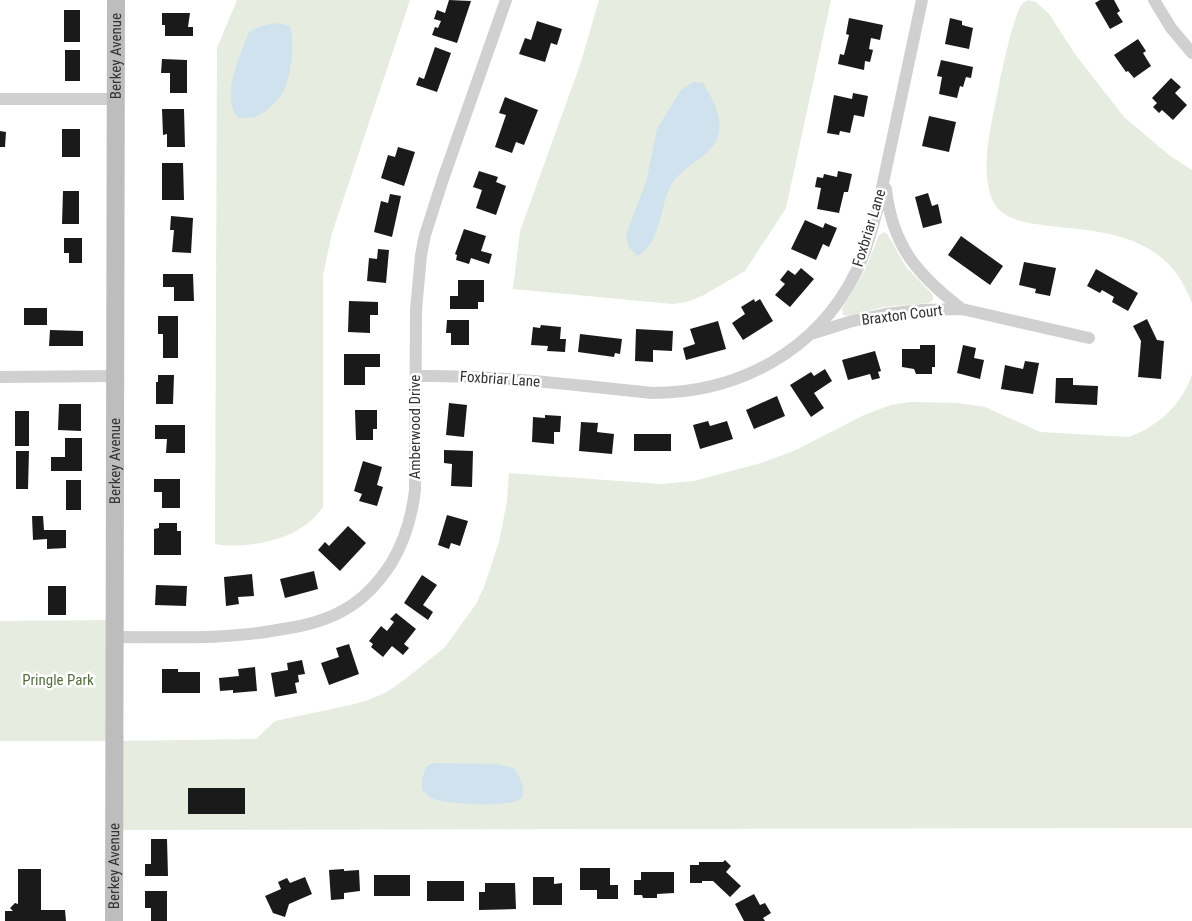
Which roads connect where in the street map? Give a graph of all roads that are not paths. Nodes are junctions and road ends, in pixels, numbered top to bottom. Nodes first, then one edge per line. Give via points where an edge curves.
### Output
1 (116, 0) edge
2 (506, 0) edge
3 (922, 0) edge
4 (1154, 0) edge
5 (1192, 53) edge
6 (0, 99) edge
7 (116, 99) junction
8 (884, 175) junction
9 (962, 309) junction
10 (814, 333) junction
11 (1090, 338) dead end
12 (116, 376) junction
13 (416, 376) junction
14 (0, 377) edge
15 (116, 637) junction
16 (114, 921) edge

1 - 7 street, Berkey Avenue
2 - 13 street, Amberwood Drive via 426,235 418,285
3 - 8 street, Foxbriar Lane
4 - 5 street
6 - 7 street
7 - 12 street, Berkey Avenue
8 - 9 street, Braxton Court via 888,210 900,244 924,277
8 - 10 street, Foxbriar Lane via 867,246 856,272
9 - 10 street, Braxton Court via 884,314
9 - 11 street, Braxton Court
10 - 13 street, Foxbriar Lane via 779,358 740,378 672,393 514,379
12 - 14 street
12 - 15 street, Berkey Avenue
13 - 15 street, Amberwood Drive via 412,512 405,534 384,575 359,601 322,620 257,634
15 - 16 street, Berkey Avenue

